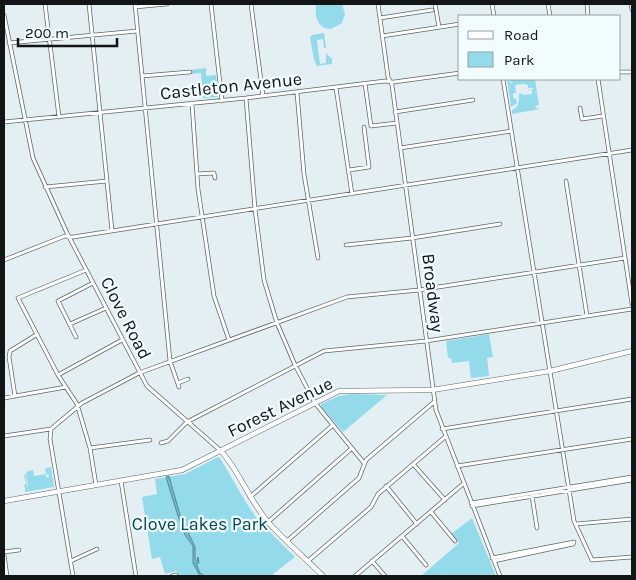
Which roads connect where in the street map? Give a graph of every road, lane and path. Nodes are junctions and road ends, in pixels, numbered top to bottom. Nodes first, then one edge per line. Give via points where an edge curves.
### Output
1 (45, 4) edge
2 (89, 4) edge
3 (167, 4) edge
4 (212, 4) edge
5 (251, 4) edge
6 (378, 4) edge
7 (435, 4) edge
8 (631, 4) edge
9 (135, 5) edge
10 (432, 10) dead end
11 (632, 10) edge
12 (4, 15) edge
13 (380, 18) junction
14 (458, 24) edge
15 (439, 28) junction
16 (137, 31) junction
17 (92, 35) junction
18 (382, 36) junction
19 (49, 40) junction
20 (9, 43) junction
21 (190, 72) dead end
22 (458, 73) edge
23 (142, 76) junction
24 (503, 80) edge
25 (598, 80) edge
26 (390, 82) junction
27 (365, 84) junction
28 (336, 88) junction
29 (297, 93) junction
30 (263, 96) junction
31 (246, 98) junction
32 (474, 100) dead end
33 (222, 101) junction
34 (192, 104) junction
35 (145, 108) junction
36 (580, 108) dead end
37 (395, 112) junction
38 (100, 113) junction
39 (604, 116) junction
40 (59, 117) junction
41 (25, 120) junction
42 (4, 122) edge
43 (397, 123) junction
44 (364, 127) dead end
45 (511, 131) junction
46 (400, 148) junction
47 (632, 150) edge
48 (609, 153) junction
49 (517, 168) junction
50 (349, 170) junction
51 (197, 174) junction
52 (215, 178) dead end
53 (107, 181) junction
54 (566, 181) dead end
55 (405, 185) junction
56 (45, 188) junction
57 (352, 194) junction
58 (308, 201) junction
59 (255, 209) junction
60 (203, 217) junction
61 (157, 224) junction
62 (500, 224) dead end
63 (112, 231) junction
64 (69, 237) junction
65 (412, 238) junction
66 (346, 245) dead end
67 (318, 258) dead end
68 (625, 258) junction
69 (4, 260) edge
70 (579, 265) junction
71 (86, 270) junction
72 (534, 272) junction
73 (93, 284) junction
74 (419, 290) junction
75 (632, 304) edge
76 (106, 308) junction
77 (632, 309) edge
78 (587, 316) junction
79 (277, 322) junction
80 (542, 322) junction
81 (70, 324) junction
82 (36, 335) junction
83 (76, 337) dead end
84 (122, 340) junction
85 (229, 340) junction
86 (426, 341) junction
87 (632, 351) edge
88 (170, 362) junction
89 (295, 365) junction
90 (550, 371) junction
91 (139, 373) junction
92 (58, 375) junction
93 (188, 379) dead end
94 (66, 387) junction
95 (432, 390) junction
96 (16, 396) junction
97 (4, 398) edge
98 (632, 399) edge
99 (434, 402) junction
100 (315, 403) junction
101 (78, 406) junction
102 (556, 411) junction
103 (187, 422) junction
104 (332, 426) junction
105 (51, 429) junction
106 (442, 429) junction
107 (4, 436) edge
108 (445, 437) junction
109 (632, 438) edge
110 (150, 440) dead end
111 (161, 443) dead end
112 (90, 448) junction
113 (351, 448) junction
114 (563, 450) junction
115 (221, 451) junction
116 (364, 462) junction
117 (413, 464) junction
118 (456, 466) junction
119 (632, 479) edge
120 (121, 480) junction
121 (463, 484) junction
122 (96, 485) junction
123 (386, 486) junction
124 (569, 489) junction
125 (59, 491) junction
126 (532, 494) junction
127 (250, 497) junction
128 (445, 500) junction
129 (4, 501) edge
130 (471, 504) junction
131 (431, 512) junction
132 (632, 519) edge
133 (268, 522) junction
134 (417, 524) junction
135 (576, 524) junction
136 (537, 528) dead end
137 (402, 536) junction
138 (287, 541) junction
139 (455, 541) dead end
140 (97, 549) dead end
141 (19, 550) dead end
142 (4, 554) edge
143 (632, 557) edge
144 (493, 559) junction
145 (71, 561) junction
146 (308, 561) junction
147 (372, 561) junction
148 (426, 565) dead end
149 (7, 576) edge
150 (73, 576) edge
151 (136, 576) edge
152 (323, 576) edge
153 (355, 576) edge
154 (385, 576) edge
155 (500, 576) edge

1 - 19 street
2 - 17 street
3 - 9 street
4 - 33 street
5 - 30 street
6 - 13 street, Broadway
7 - 15 street
8 - 11 street
9 - 16 street
10 - 13 street
12 - 20 street, Clove Road
13 - 18 street, Broadway
14 - 15 street
15 - 18 street
16 - 17 street
16 - 23 street
17 - 19 street
17 - 38 street
18 - 26 street, Broadway
19 - 20 street
19 - 40 street
20 - 41 street, Clove Road
21 - 23 street
22 - 26 street, Castleton Avenue
23 - 35 street
24 - 45 street
25 - 39 street
26 - 27 street, Castleton Avenue
26 - 37 street, Broadway
27 - 28 street, Castleton Avenue
27 - 43 street via 371,126
28 - 29 street, Castleton Avenue
28 - 50 street
29 - 30 street, Castleton Avenue
29 - 58 street
30 - 31 street, Castleton Avenue
31 - 33 street, Castleton Avenue
31 - 59 street
32 - 37 street
33 - 34 street, Castleton Avenue
34 - 35 street, Castleton Avenue
34 - 51 street
35 - 38 street, Castleton Avenue
35 - 61 street
36 - 39 street via 582,119
37 - 43 street, Broadway
38 - 40 street, Castleton Avenue
38 - 53 street
39 - 48 street
40 - 41 street, Castleton Avenue
41 - 42 street, Castleton Avenue
41 - 56 street, Clove Road via 33,158
43 - 46 street, Broadway
44 - 50 street via 369,167
45 - 46 street
45 - 49 street
46 - 55 street, Broadway
47 - 48 street
48 - 49 street
48 - 68 street
49 - 55 street
49 - 72 street
50 - 57 street
51 - 52 street via 214,173
51 - 60 street
53 - 56 street
53 - 63 street
54 - 70 street
55 - 57 street
55 - 65 street, Broadway
56 - 64 street, Clove Road
57 - 58 street
58 - 59 street
58 - 67 street
59 - 60 street
59 - 79 street via 264,280
60 - 61 street
60 - 85 street via 214,296
61 - 63 street
61 - 88 street
62 - 65 street
63 - 64 street
64 - 69 street
64 - 71 street, Clove Road
65 - 66 street
65 - 74 street, Broadway
68 - 70 street
68 - 75 street
70 - 72 street
70 - 78 street
71 - 73 street, Clove Road
71 - 82 street via 18,298
72 - 74 street
72 - 80 street
73 - 76 street, Clove Road
73 - 81 street via 58,300
74 - 79 street via 347,297
74 - 86 street, Broadway
76 - 81 street
76 - 84 street, Clove Road
77 - 78 street
78 - 80 street
79 - 85 street
79 - 89 street
80 - 86 street
80 - 90 street
81 - 83 street
82 - 92 street
82 - 96 street via 10,351
84 - 91 street, Clove Road
84 - 92 street
85 - 88 street
86 - 89 street via 324,351
86 - 95 street, Broadway
87 - 90 main road, Forest Avenue
88 - 91 street
88 - 93 street via 178,385
89 - 100 street
89 - 103 street
90 - 95 main road, Forest Avenue
90 - 102 street
91 - 101 street
91 - 103 street, Clove Road via 146,386
92 - 94 street
94 - 96 street
94 - 101 street
95 - 99 street, Broadway
95 - 100 main road, Forest Avenue via 343,390
96 - 97 street
98 - 102 street
99 - 106 street, Broadway
99 - 116 street
100 - 104 street
100 - 115 main road, Forest Avenue
101 - 105 street
101 - 112 street
102 - 106 street
102 - 114 street
103 - 111 street via 168,441
103 - 115 street, Clove Road
104 - 113 street
104 - 127 street
105 - 107 street
105 - 125 street
106 - 108 street, Broadway
108 - 117 street
108 - 118 street, Broadway
109 - 114 street
110 - 112 street
112 - 122 street
113 - 116 street
113 - 133 street
114 - 118 street
114 - 124 street
115 - 120 main road, Forest Avenue via 182,470
115 - 127 main road, Clove Road
116 - 138 street via 359,478
117 - 123 street
117 - 128 street
118 - 121 street, Broadway
119 - 124 street
120 - 122 main road, Forest Avenue
120 - 151 street
121 - 128 street
121 - 130 street, Broadway
122 - 125 main road, Forest Avenue
123 - 134 street
123 - 146 street via 371,507
124 - 126 street
124 - 135 street
125 - 129 main road, Forest Avenue
125 - 145 street
126 - 130 street
126 - 136 street
127 - 133 main road, Clove Road
128 - 131 street
130 - 144 street, Broadway
131 - 134 street
131 - 139 street
132 - 135 street
133 - 138 main road, Clove Road
134 - 137 street
135 - 143 street via 592,560
137 - 147 street
137 - 148 street
138 - 146 main road, Clove Road
140 - 145 street
141 - 142 street
142 - 149 street
144 - 144 street via 573,544 574,542
144 - 155 street, Broadway
145 - 150 street
146 - 152 main road, Clove Road
147 - 153 street
147 - 154 street

